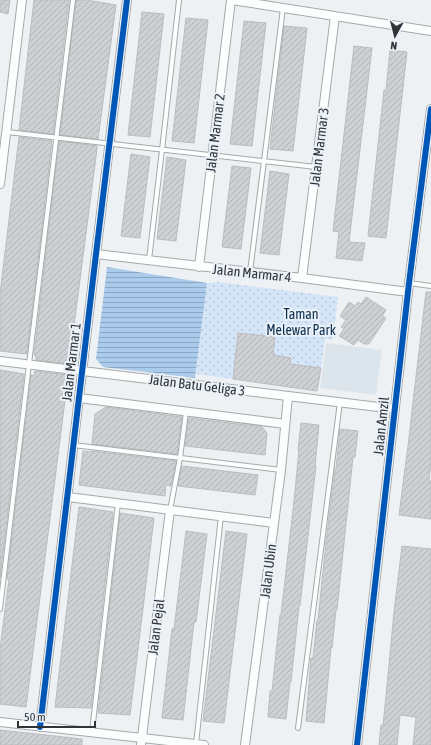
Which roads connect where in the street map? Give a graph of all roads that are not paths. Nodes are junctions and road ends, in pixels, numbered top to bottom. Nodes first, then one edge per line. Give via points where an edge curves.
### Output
1 (22, 0) edge
2 (73, 0) edge
3 (127, 0) edge
4 (179, 0) edge
5 (233, 0) edge
6 (283, 8) junction
7 (335, 16) junction
8 (431, 31) edge
9 (431, 109) edge
10 (6, 132) junction
11 (56, 138) junction
12 (110, 144) junction
13 (162, 150) junction
14 (212, 156) junction
15 (264, 162) junction
16 (316, 168) junction
17 (0, 184) edge
18 (96, 254) junction
19 (149, 260) junction
20 (199, 267) junction
21 (250, 272) junction
22 (302, 278) junction
23 (409, 283) junction
24 (431, 286) edge
25 (408, 292) junction
26 (0, 360) edge
27 (29, 364) junction
28 (82, 370) junction
29 (288, 396) junction
30 (79, 398) junction
31 (340, 402) junction
32 (395, 409) junction
33 (186, 411) junction
34 (285, 424) junction
35 (73, 445) junction
36 (180, 458) junction
37 (281, 470) junction
38 (68, 497) junction
39 (118, 503) junction
40 (170, 510) junction
41 (221, 516) junction
42 (274, 523) junction
43 (0, 609) edge
44 (0, 722) edge
45 (40, 727) junction
46 (298, 728) dead end
47 (92, 733) junction
48 (142, 742) edge
49 (200, 745) edge
50 (245, 745) edge
51 (357, 745) edge

1 - 10 street
2 - 11 lane
3 - 12 street, Jalan Marmar 1
4 - 13 lane
5 - 6 street
5 - 14 street, Jalan Marmar 2
6 - 7 street
6 - 15 lane
7 - 8 street
7 - 16 street, Jalan Marmar 3
9 - 23 street, Jalan Amzil
10 - 11 lane
10 - 17 street
11 - 12 lane
11 - 27 lane
12 - 13 lane
12 - 18 street, Jalan Marmar 1
13 - 14 lane
13 - 19 lane
14 - 15 lane
14 - 20 street, Jalan Marmar 2
15 - 16 lane
15 - 21 lane
16 - 22 street, Jalan Marmar 3
18 - 19 street, Jalan Marmar 4
18 - 28 street, Jalan Marmar 1
19 - 20 street, Jalan Marmar 4
20 - 21 street, Jalan Marmar 4
21 - 22 street, Jalan Marmar 4
22 - 25 street, Jalan Marmar 4
23 - 24 lane
23 - 25 street, Jalan Amzil
25 - 32 street, Jalan Amzil
26 - 27 street, Jalan Batu Geliga 3
27 - 28 street, Jalan Batu Geliga 3
27 - 43 lane
28 - 29 street, Jalan Batu Geliga 3
28 - 30 street, Jalan Marmar 1
29 - 31 street, Jalan Batu Geliga 3
29 - 34 street, Jalan Ubin
30 - 33 street, Jalan Batu Geliga 3
30 - 35 street, Jalan Marmar 1
31 - 32 street, Jalan Batu Geliga 3
31 - 46 lane
32 - 51 street, Jalan Amzil
33 - 34 street, Jalan Batu Geliga 3
33 - 36 lane
34 - 37 street, Jalan Ubin
35 - 36 lane
35 - 38 street, Jalan Marmar 1
36 - 37 lane
36 - 40 lane
37 - 42 street, Jalan Ubin
38 - 39 street
38 - 45 street, Jalan Marmar 1
39 - 40 street
39 - 47 lane
40 - 41 street
40 - 48 street, Jalan Pejal
41 - 42 street
41 - 49 lane
42 - 50 street, Jalan Ubin
44 - 45 street
45 - 47 street
47 - 48 street
48 - 49 street

